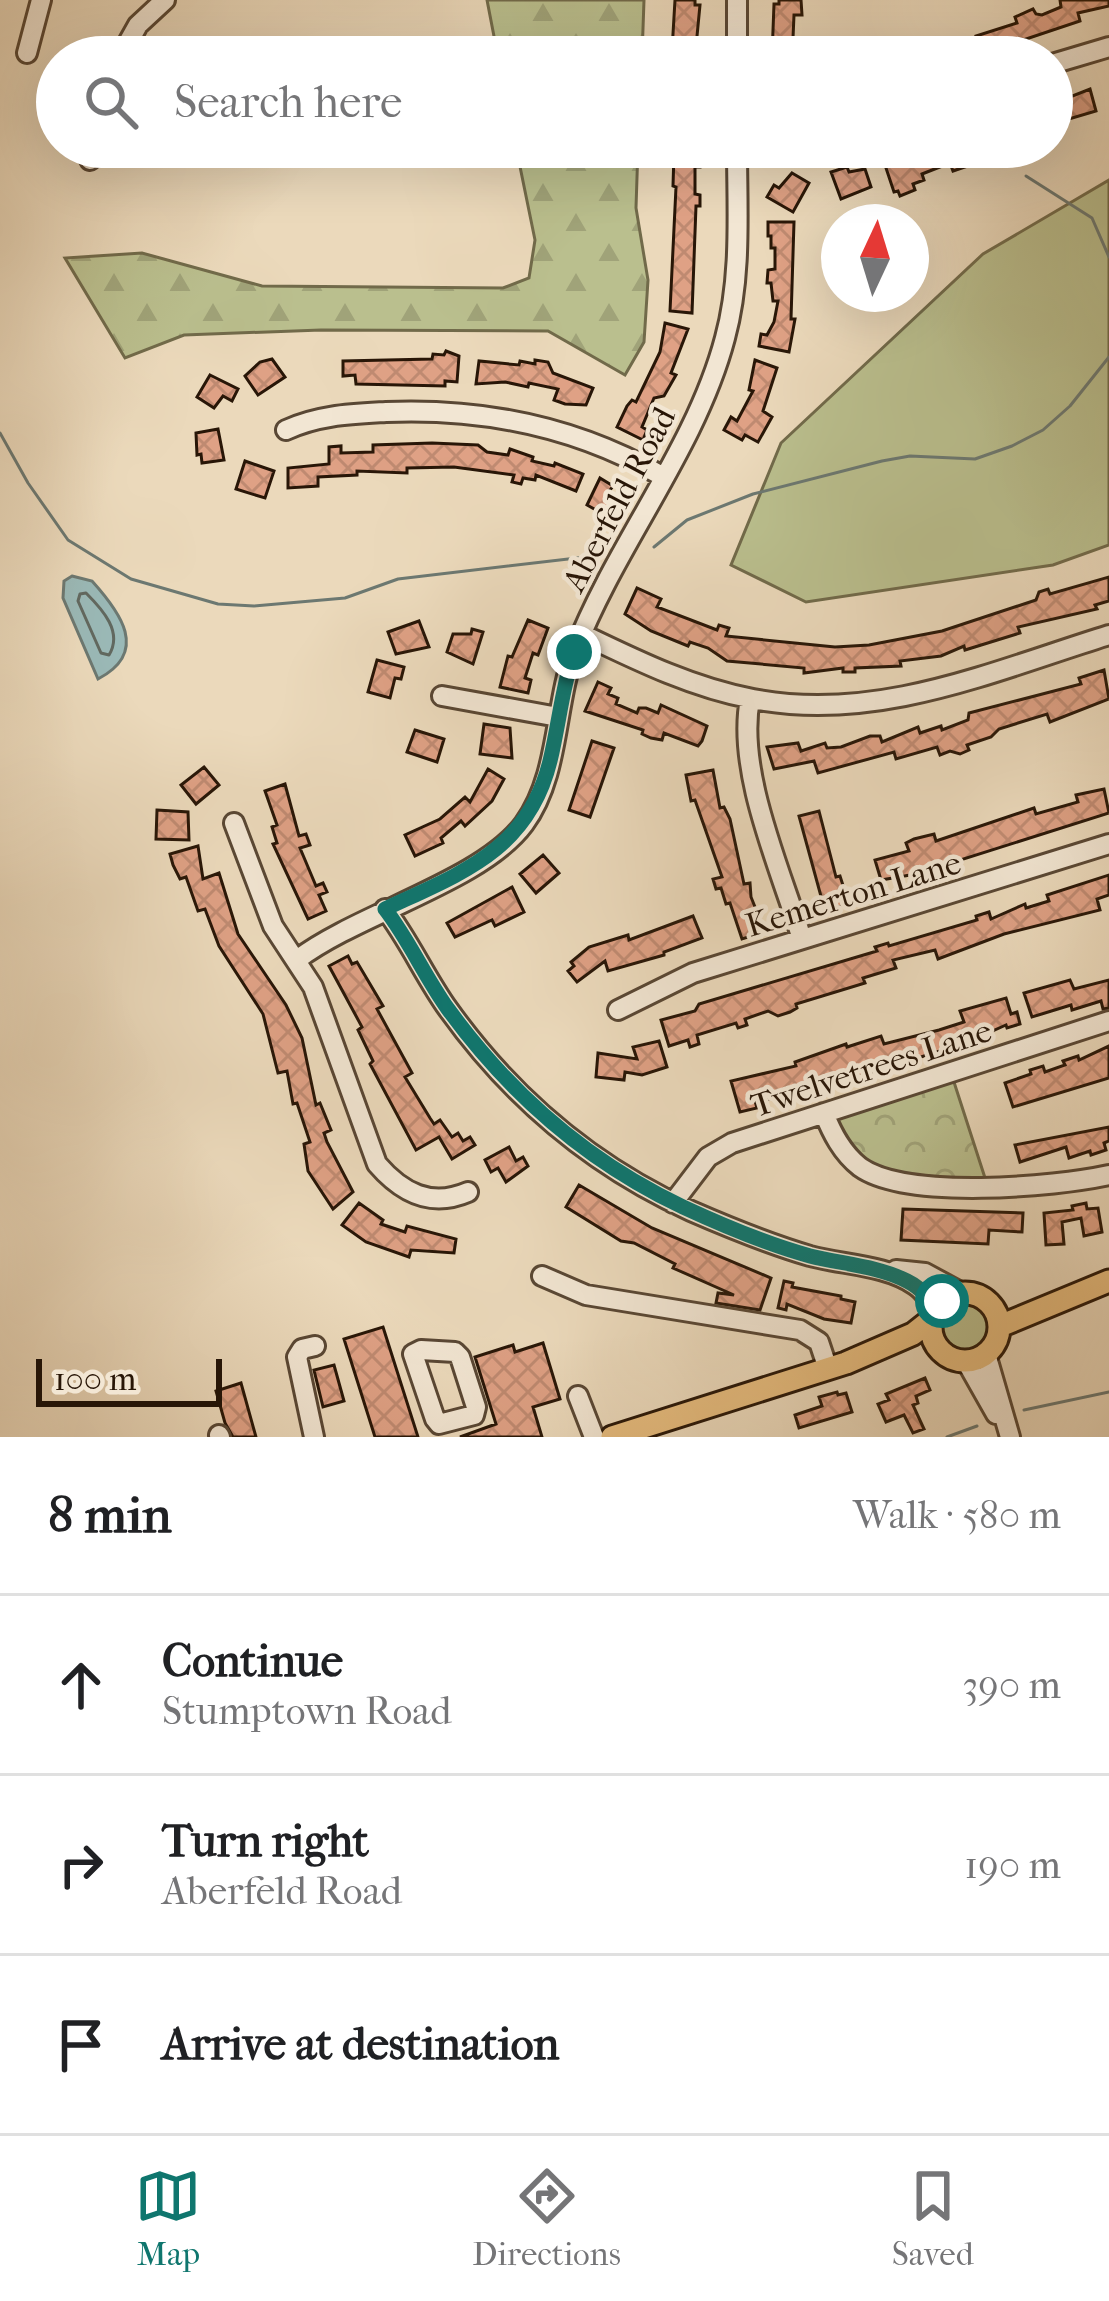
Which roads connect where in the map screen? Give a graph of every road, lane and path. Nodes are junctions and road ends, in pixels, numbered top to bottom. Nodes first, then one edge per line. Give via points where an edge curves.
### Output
1 (40, 0) edge
2 (165, 0) edge
3 (737, 0) edge
4 (132, 36) edge
5 (737, 36) edge
6 (1109, 47) edge
7 (27, 53) dead end
8 (1073, 58) edge
9 (737, 168) edge
10 (286, 430) dead end
11 (662, 476) junction
12 (582, 634) junction
13 (1109, 635) edge
14 (442, 696) dead end
15 (750, 699) junction
16 (558, 717) junction
17 (234, 823) dead end
18 (1109, 844) edge
19 (385, 909) junction
20 (802, 939) junction
21 (298, 959) junction
22 (618, 1010) dead end
23 (1109, 1021) edge
24 (824, 1113) junction
25 (1109, 1175) edge
26 (468, 1192) dead end
27 (673, 1202) junction
28 (874, 1269) junction
29 (542, 1276) dead end
30 (1109, 1281) edge
31 (962, 1293) junction
32 (996, 1315) junction
33 (932, 1317) junction
34 (315, 1346) dead end
35 (936, 1346) junction
36 (976, 1358) junction
37 (837, 1366) junction
38 (578, 1396) dead end
39 (1007, 1429) edge
40 (314, 1437) edge
41 (594, 1437) edge
42 (612, 1437) edge

1 - 7 street
2 - 4 street
3 - 5 street
6 - 8 street
9 - 11 street, Aberfeld Road via 726,337 702,404
10 - 11 street via 357,414 498,416 604,446
11 - 12 street, Aberfeld Road
12 - 15 street
12 - 16 street, Aberfeld Road
13 - 15 street via 895,699 830,706
14 - 16 street
15 - 20 street via 749,764
16 - 19 street, Aberfeld Road via 550,763 523,825 477,864
17 - 21 street via 273,926
18 - 20 street, Kemerton Lane
19 - 21 street, Aberfeld Road
19 - 27 street via 495,1068 590,1154
20 - 22 street, Kemerton Lane via 693,973
21 - 26 street via 377,1164 411,1193 434,1200
23 - 24 street, Twelvetrees Lane
24 - 25 street via 847,1155 889,1180 1033,1186
24 - 27 street, Twelvetrees Lane via 720,1148
27 - 28 street via 769,1243
28 - 31 street via 925,1273
28 - 33 street via 918,1287
29 - 37 street via 586,1295 800,1330
30 - 32 main road
31 - 32 main road
31 - 33 main road via 942,1301
32 - 36 main road via 997,1340
33 - 35 main road
33 - 37 main road via 913,1334
34 - 40 street via 298,1357
35 - 36 main road via 947,1356
35 - 37 main road
36 - 39 street via 992,1410
37 - 42 main road
38 - 41 street

